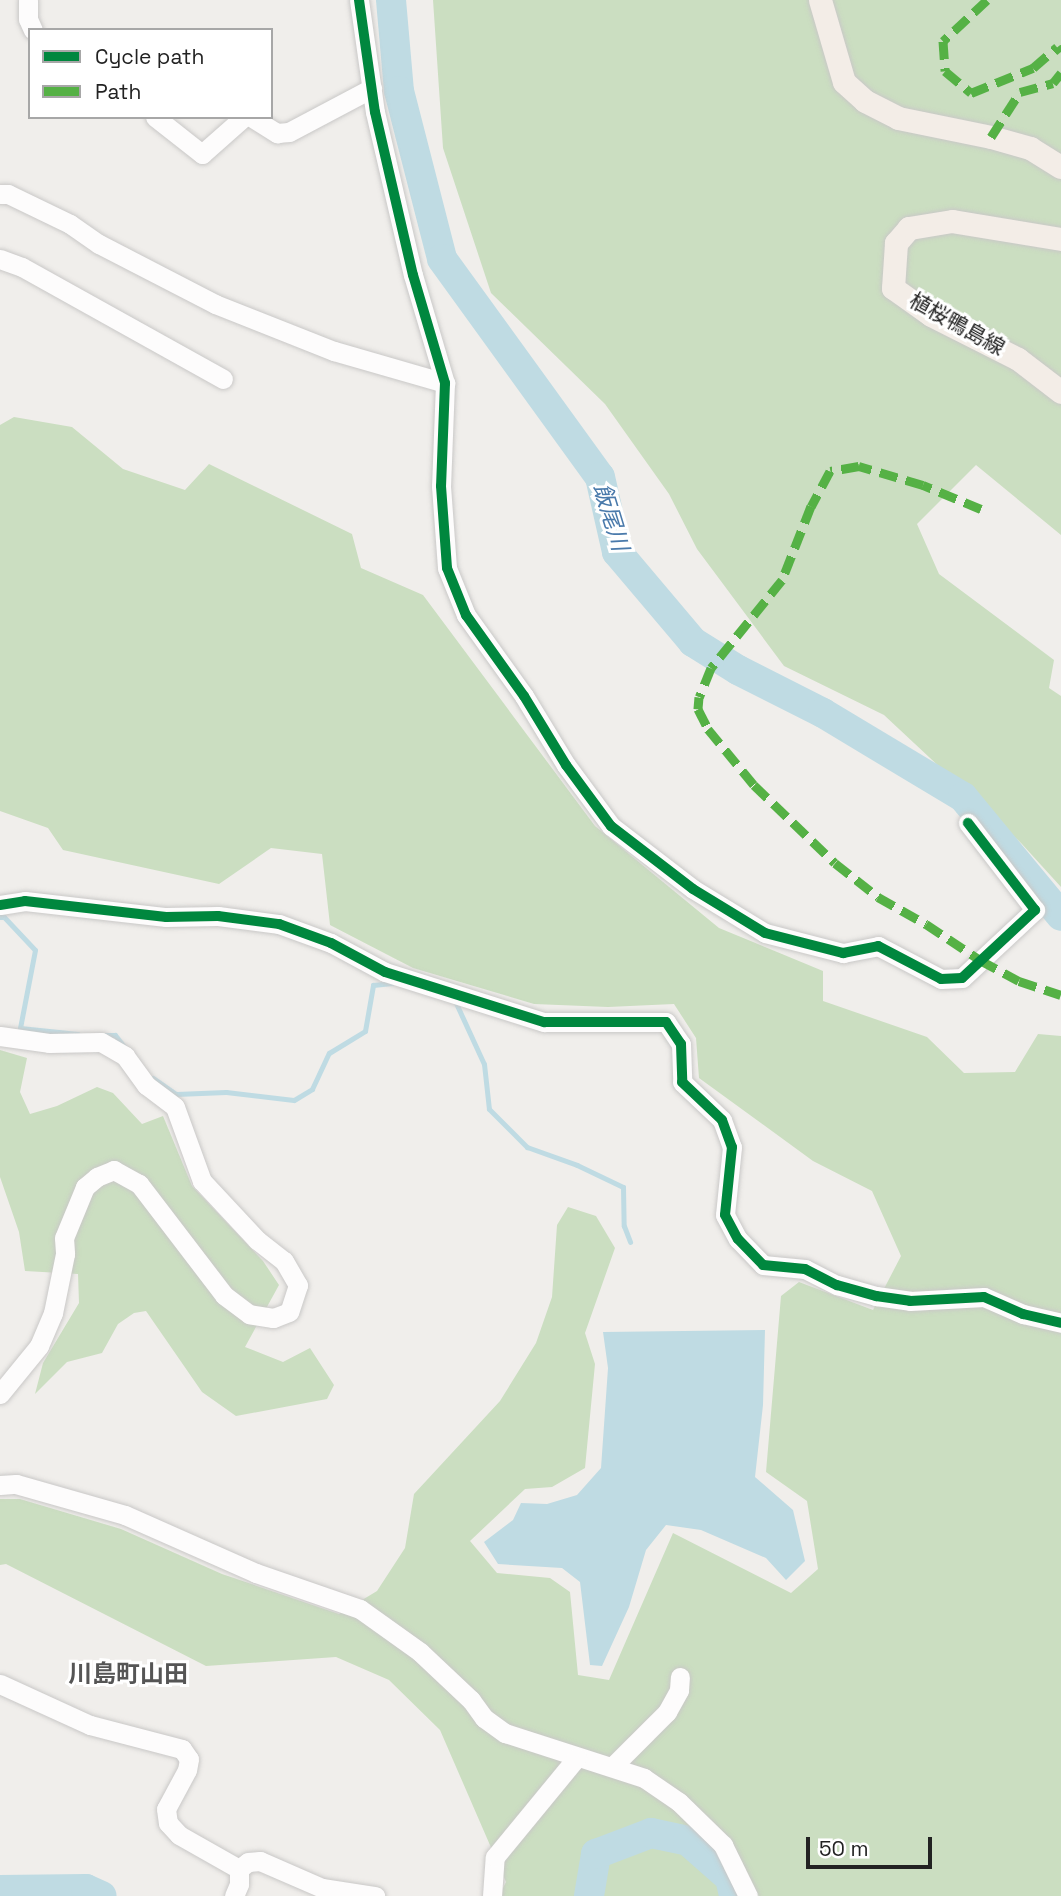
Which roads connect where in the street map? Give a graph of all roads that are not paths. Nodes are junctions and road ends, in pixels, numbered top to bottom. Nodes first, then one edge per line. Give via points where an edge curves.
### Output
1 (28, 0) edge
2 (359, 0) edge
3 (820, 0) edge
4 (32, 28) edge
5 (372, 88) junction
6 (158, 119) edge
7 (242, 119) edge
8 (254, 119) edge
9 (1061, 167) edge
10 (0, 194) edge
11 (1061, 239) edge
12 (0, 259) edge
13 (223, 379) dead end
14 (445, 383) junction
15 (1061, 392) edge
16 (968, 823) dead end
17 (0, 905) edge
18 (0, 1036) edge
19 (1061, 1322) edge
20 (0, 1394) edge
21 (0, 1485) edge
22 (680, 1677) dead end
23 (0, 1684) edge
24 (578, 1757) junction
25 (612, 1767) junction
26 (239, 1869) junction
27 (234, 1896) edge
28 (374, 1896) edge
29 (492, 1896) edge
30 (748, 1896) edge

1 - 4 street
2 - 5 street
3 - 9 main road via 844,82 865,101 898,118 1030,148
5 - 8 street via 289,132 277,133
5 - 14 street via 413,275
6 - 7 street via 202,154
10 - 14 street via 70,224 99,244 215,304 334,351
11 - 15 main road, 植桜鴨島線 via 952,221 909,228 896,243 893,288 931,315 1018,359
12 - 13 street
14 - 16 street via 441,486 447,568 466,615 611,826 693,889 765,933 843,953 878,946 941,979 962,978 1035,910
17 - 19 street via 25,901 279,924 331,943 384,972 544,1022 666,1022 681,1044 682,1082 722,1120 732,1147 725,1215 738,1239 763,1265 804,1269 837,1285 910,1301 984,1297 1023,1314
18 - 20 street via 49,1043 101,1042 125,1056 146,1085 174,1107 202,1181 257,1240 284,1261 298,1285 289,1312 273,1318 249,1314 224,1294 139,1184 114,1170 85,1187 64,1238 53,1313 39,1346
21 - 24 street via 16,1484 125,1515 256,1573 360,1609 420,1652 484,1718 505,1733
22 - 25 street via 679,1690 667,1712
23 - 26 street via 90,1726 182,1749 189,1759 187,1770 166,1809 168,1823 179,1835
24 - 25 street
24 - 29 street via 495,1857
25 - 30 street via 644,1778 679,1802 723,1845
26 - 27 street
26 - 28 street via 260,1861 322,1888

